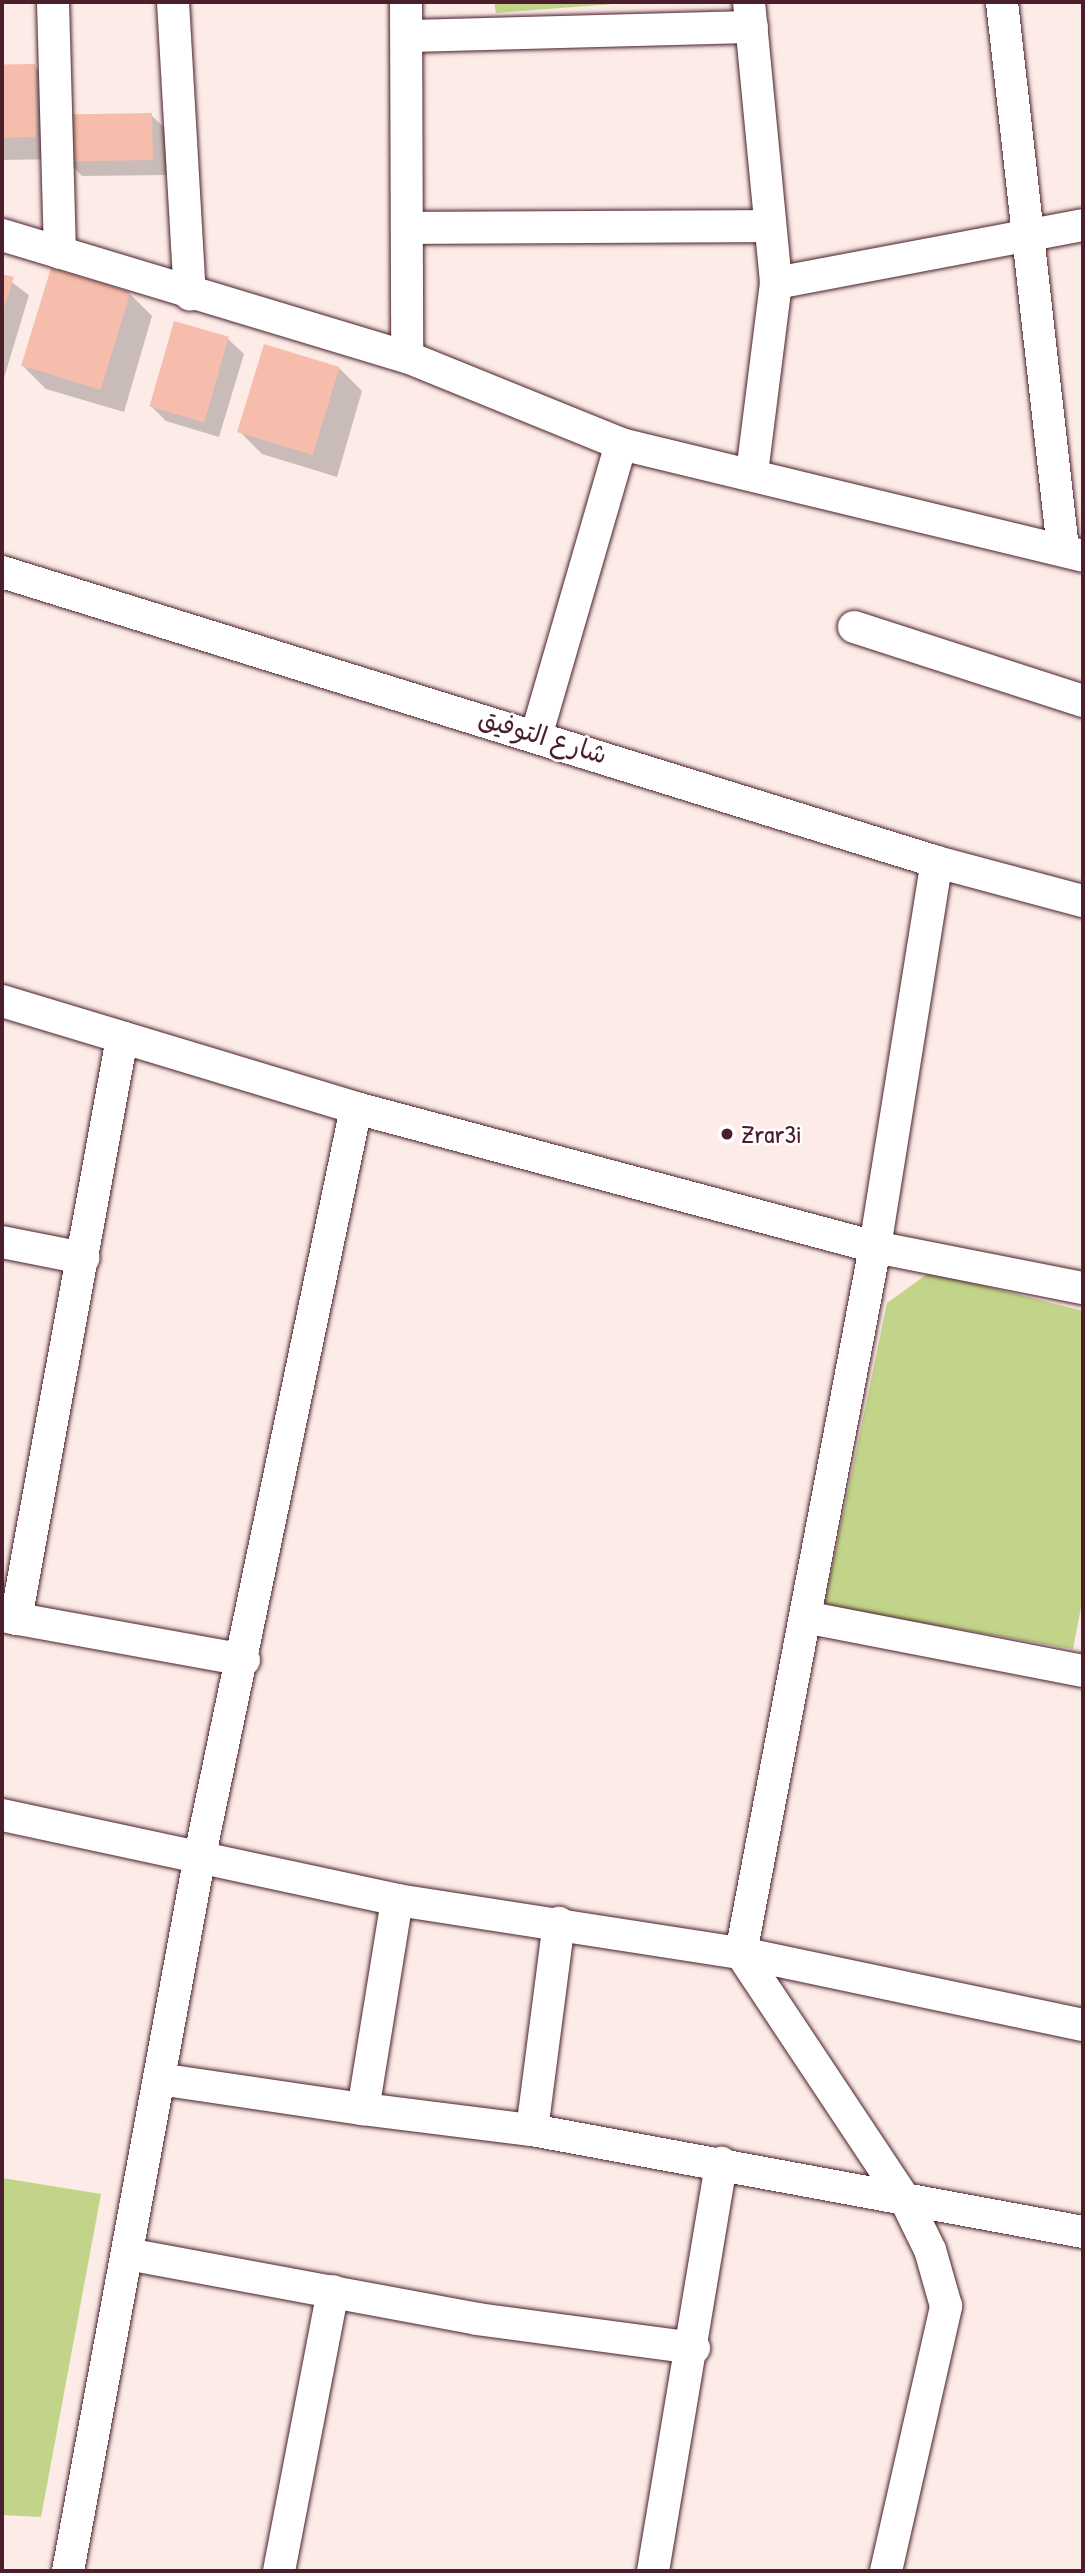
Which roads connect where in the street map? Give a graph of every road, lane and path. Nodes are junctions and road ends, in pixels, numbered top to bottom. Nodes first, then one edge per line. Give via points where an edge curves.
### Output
1 (53, 2) edge
2 (173, 2) edge
3 (406, 2) edge
4 (1002, 2) edge
5 (751, 14) edge
6 (408, 36) junction
7 (1083, 225) edge
8 (768, 226) junction
9 (409, 229) junction
10 (1030, 232) junction
11 (2, 235) edge
12 (60, 253) junction
13 (776, 283) junction
14 (190, 295) junction
15 (407, 358) junction
16 (621, 444) junction
17 (752, 473) junction
18 (1073, 552) edge
19 (2, 572) edge
20 (854, 627) dead end
21 (1083, 701) edge
22 (537, 733) junction
23 (937, 862) junction
24 (1083, 901) edge
25 (2, 1001) edge
26 (122, 1038) junction
27 (356, 1108) junction
28 (2, 1242) edge
29 (875, 1247) junction
30 (83, 1258) junction
31 (1083, 1288) edge
32 (805, 1617) junction
33 (9, 1618) edge
34 (244, 1660) junction
35 (1083, 1671) edge
36 (2, 1815) edge
37 (200, 1855) junction
38 (397, 1900) junction
39 (559, 1923) junction
40 (741, 1953) junction
41 (1083, 2025) edge
42 (159, 2079) junction
43 (363, 2109) junction
44 (532, 2130) junction
45 (721, 2163) junction
46 (907, 2203) junction
47 (1083, 2232) edge
48 (127, 2254) junction
49 (333, 2291) junction
50 (694, 2348) junction
51 (68, 2571) edge
52 (279, 2571) edge
53 (653, 2571) edge
54 (886, 2571) edge

1 - 12 street
2 - 14 street
3 - 6 street
4 - 10 street
5 - 6 street
5 - 8 street
6 - 9 street
7 - 10 street
8 - 9 street
8 - 13 street
9 - 15 street
10 - 13 street
10 - 18 street
11 - 12 street
12 - 14 street
13 - 17 street
14 - 15 street
15 - 16 street
16 - 17 street
16 - 22 street
17 - 18 street
19 - 22 street, شارع التوفيق
20 - 21 street
22 - 23 street, شارع التوفيق
23 - 24 street, شارع التوفيق
23 - 29 street
25 - 26 street
26 - 27 street
26 - 30 street
27 - 29 street
27 - 34 street
28 - 30 street
29 - 31 street
29 - 32 street
30 - 33 street
32 - 35 street
32 - 40 street
33 - 34 street
34 - 37 street
36 - 37 street
37 - 38 street
37 - 42 street
38 - 39 street
38 - 43 street
39 - 40 street
39 - 44 street
40 - 41 street
40 - 46 street
42 - 43 street
42 - 48 street
43 - 44 street
44 - 45 street
45 - 46 street
45 - 50 street
46 - 47 street
46 - 54 street via 930,2250 946,2306
48 - 49 street
48 - 51 street
49 - 50 street via 477,2319
49 - 52 street
50 - 53 street

